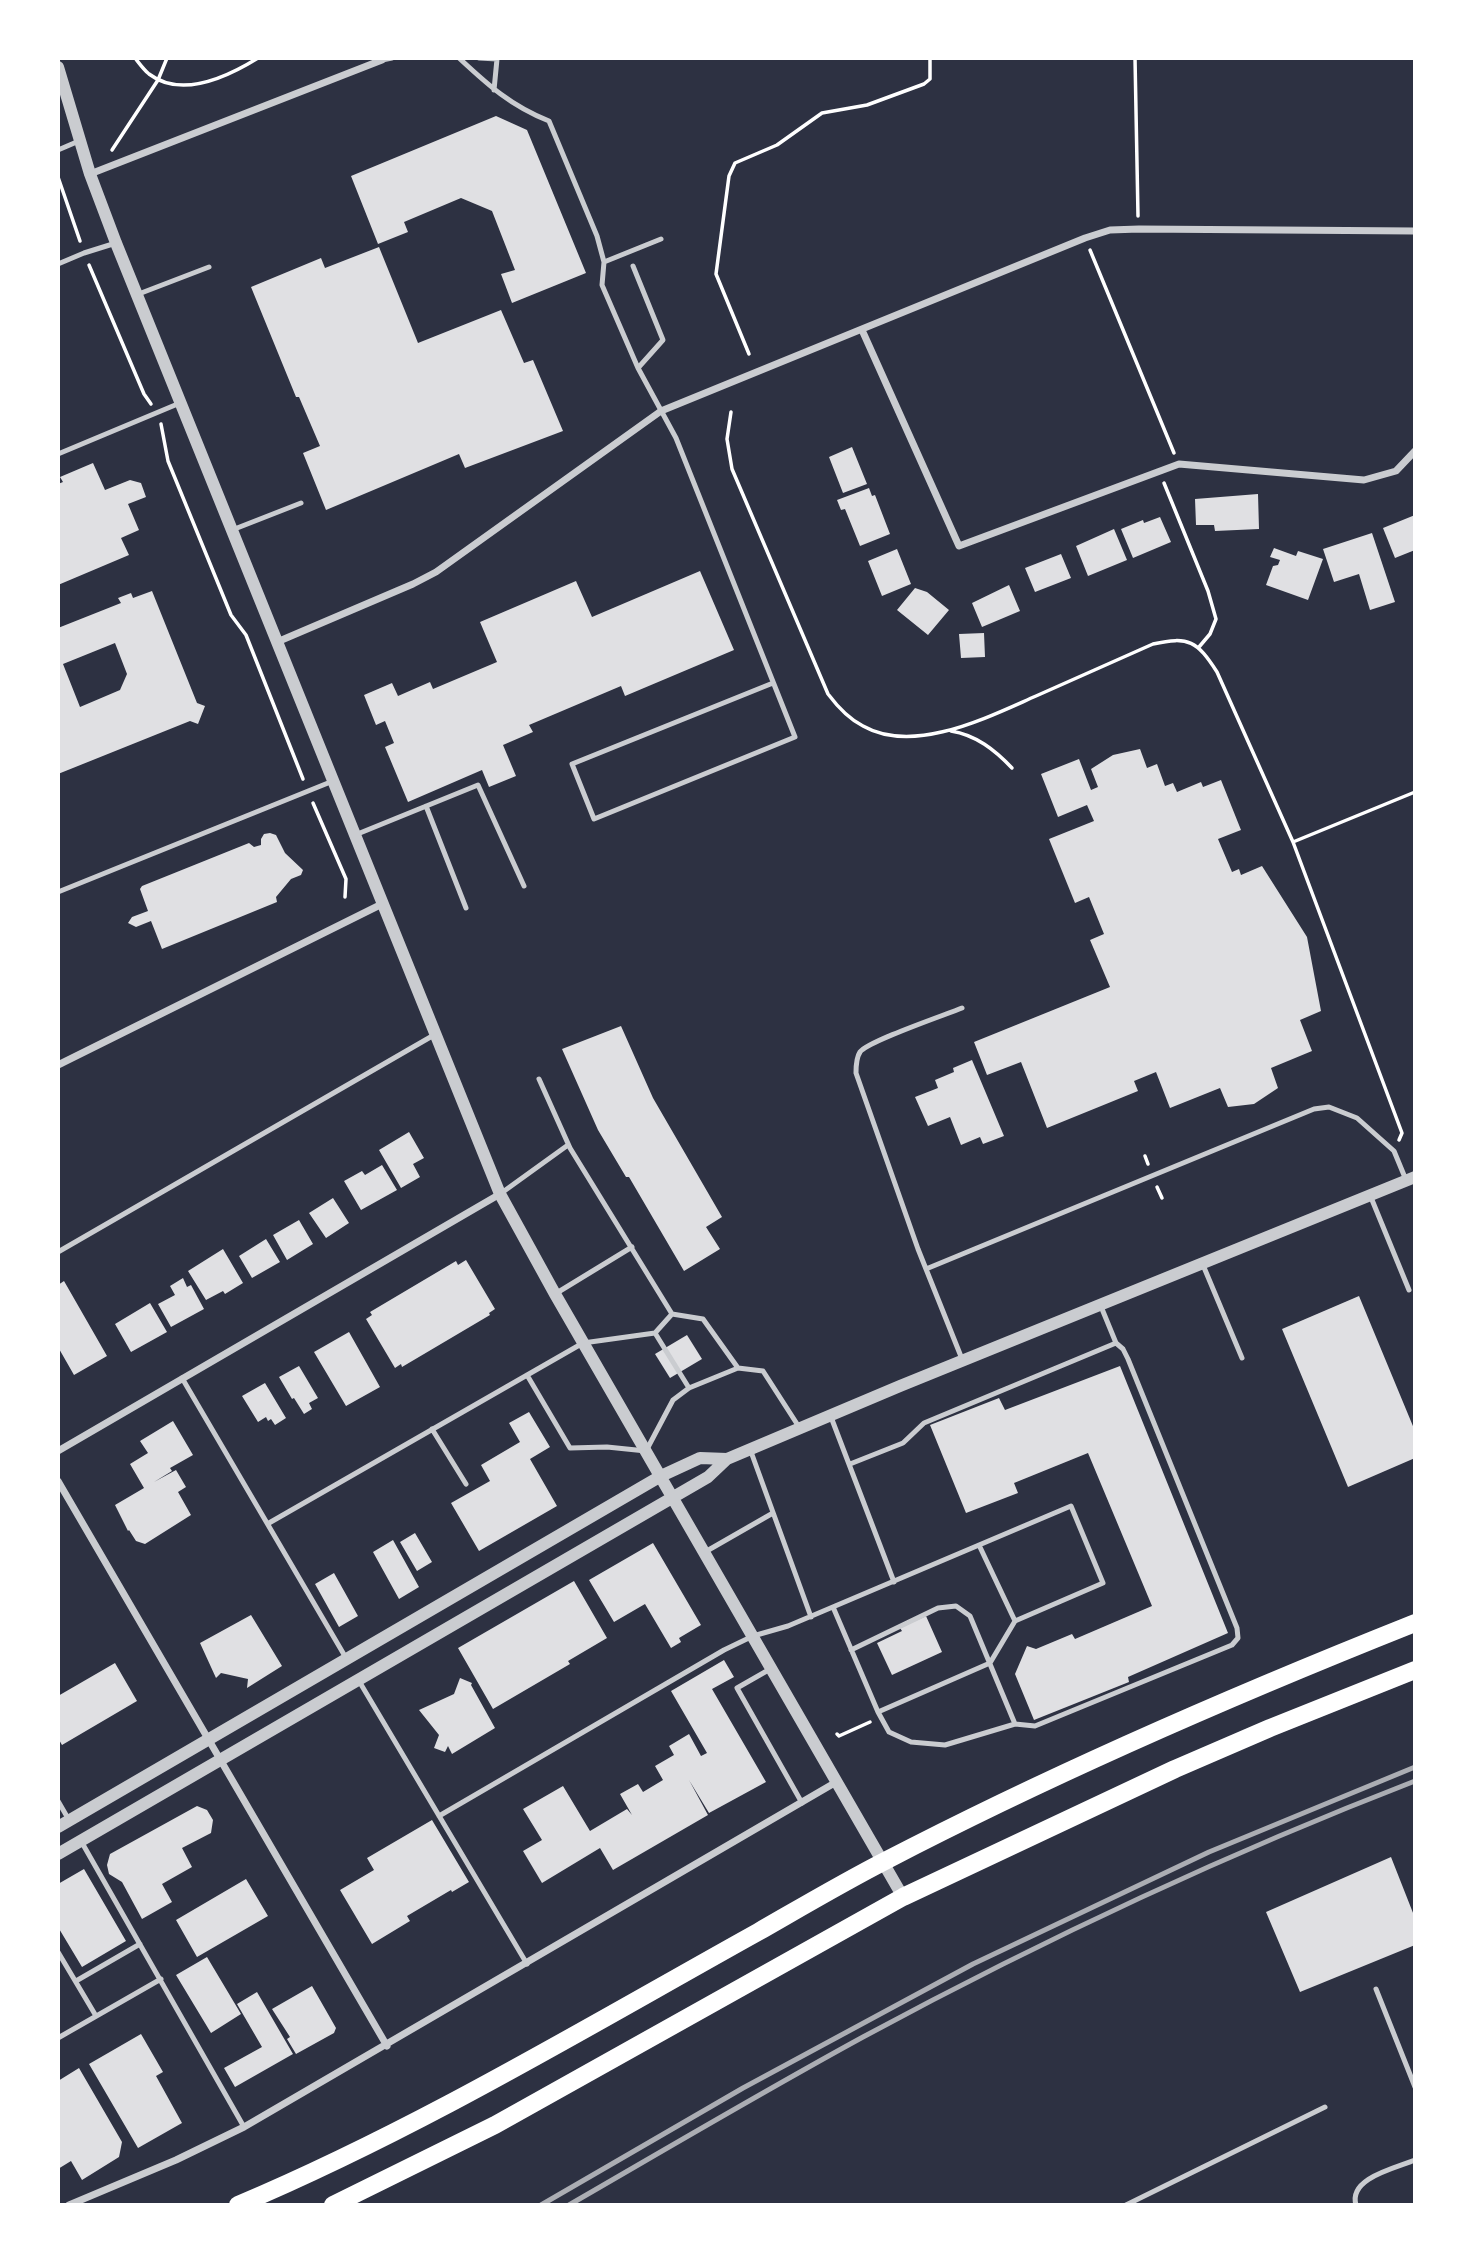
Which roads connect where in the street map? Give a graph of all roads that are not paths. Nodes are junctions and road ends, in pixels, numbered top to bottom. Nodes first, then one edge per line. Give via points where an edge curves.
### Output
1 (392, 58) edge
2 (459, 58) edge
3 (479, 58) edge
4 (382, 60) joint
5 (58, 67) edge
6 (494, 90) junction
7 (79, 141) junction
8 (58, 150) edge
9 (90, 174) junction
10 (1415, 231) edge
11 (662, 239) dead end
12 (116, 243) junction
13 (604, 262) junction
14 (58, 264) edge
15 (633, 265) dead end
16 (209, 267) dead end
17 (136, 295) junction
18 (862, 330) junction
19 (638, 368) junction
20 (180, 403) junction
21 (661, 411) junction
22 (1415, 451) edge
23 (58, 454) edge
24 (301, 503) dead end
25 (232, 530) junction
26 (277, 642) junction
27 (774, 683) junction
28 (333, 781) junction
29 (426, 806) junction
30 (355, 835) junction
31 (524, 886) dead end
32 (58, 892) edge
33 (382, 904) junction
34 (466, 908) dead end
35 (962, 1008) dead end
36 (434, 1034) junction
37 (58, 1065) edge
38 (540, 1079) dead end
39 (568, 1144) junction
40 (1410, 1179) edge
41 (500, 1194) junction
42 (1370, 1195) junction
43 (632, 1247) junction
44 (58, 1252) edge
45 (1202, 1262) junction
46 (926, 1269) junction
47 (1409, 1290) dead end
48 (555, 1294) junction
49 (1100, 1304) junction
50 (673, 1314) junction
51 (655, 1333) junction
52 (583, 1343) junction
53 (1116, 1343) junction
54 (1242, 1358) dead end
55 (962, 1361) junction
56 (738, 1368) junction
57 (527, 1374) junction
58 (182, 1378) junction
59 (689, 1388) junction
60 (830, 1415) junction
61 (799, 1427) junction
62 (432, 1429) junction
63 (750, 1449) junction
64 (58, 1451) edge
65 (646, 1451) junction
66 (727, 1459) junction
67 (850, 1464) junction
68 (661, 1476) junction
69 (58, 1481) edge
70 (466, 1485) dead end
71 (673, 1497) junction
72 (773, 1513) junction
73 (269, 1523) junction
74 (979, 1545) junction
75 (705, 1552) junction
76 (894, 1582) junction
77 (833, 1607) junction
78 (811, 1617) junction
79 (1015, 1621) junction
80 (1415, 1623) edge
81 (753, 1636) junction
82 (851, 1650) junction
83 (346, 1658) junction
84 (990, 1663) junction
85 (772, 1668) junction
86 (1415, 1670) edge
87 (359, 1679) junction
88 (878, 1712) junction
89 (1015, 1724) junction
90 (208, 1738) junction
91 (221, 1758) junction
92 (838, 1781) junction
93 (58, 1801) edge
94 (802, 1803) junction
95 (439, 1816) junction
96 (63, 1823) edge
97 (80, 1840) junction
98 (58, 1854) edge
99 (883, 1861) junction
100 (903, 1897) junction
101 (140, 1944) junction
102 (58, 1952) edge
103 (527, 1964) junction
104 (161, 1979) junction
105 (76, 1981) junction
106 (1376, 1989) dead end
107 (96, 2016) junction
108 (58, 2038) edge
109 (387, 2046) junction
110 (1415, 2087) edge
111 (1325, 2107) dead end
112 (244, 2127) junction
113 (1415, 2160) edge
114 (69, 2205) edge
115 (238, 2205) edge
116 (333, 2205) edge
117 (1126, 2205) edge
118 (1356, 2205) edge

1 - 4 lane
2 - 6 lane
3 - 6 lane via 497,59
4 - 9 street
5 - 7 street
6 - 13 lane via 524,111 549,121
7 - 8 lane
7 - 9 street
9 - 12 street
10 - 18 street via 1110,230
11 - 13 lane
12 - 14 lane
12 - 17 street
13 - 19 lane via 602,285
15 - 19 lane via 663,340
16 - 17 lane
17 - 20 street
18 - 21 street
18 - 22 street via 959,546 1179,464 1364,480 1395,471
19 - 21 lane
20 - 23 lane
20 - 25 street
21 - 26 street via 436,572
21 - 27 lane
24 - 25 lane
25 - 26 street
26 - 28 street
27 - 27 lane via 795,737 594,820 572,764
28 - 30 street
28 - 32 lane
29 - 30 lane
29 - 31 lane via 478,785
29 - 34 lane
30 - 33 street
33 - 36 street
33 - 37 street
35 - 46 lane via 874,1043 860,1051 856,1063 859,1084
36 - 41 street
36 - 44 lane
38 - 39 lane
39 - 41 lane
39 - 43 lane
40 - 42 street
40 - 46 lane via 1394,1151 1357,1118 1329,1107 1314,1109
41 - 48 street
41 - 58 street
42 - 45 street
42 - 47 lane
43 - 48 lane
43 - 50 lane
45 - 49 street
45 - 54 lane
46 - 55 lane
48 - 52 street
49 - 53 lane
49 - 55 street
50 - 51 lane
50 - 56 lane via 702,1320
51 - 52 lane
51 - 59 lane
52 - 57 lane
52 - 65 street
53 - 67 lane via 924,1423 903,1443
53 - 89 lane via 1128,1359 1238,1638 1035,1726
55 - 60 street
56 - 59 lane
56 - 61 lane via 763,1371
57 - 62 lane
57 - 65 lane via 570,1448
58 - 64 street
58 - 73 lane
59 - 65 lane via 673,1400
60 - 61 street
60 - 67 lane
61 - 63 street
62 - 70 lane
62 - 73 lane
63 - 66 street
63 - 72 lane
65 - 68 street
66 - 68 street via 700,1458
66 - 71 street via 708,1477
67 - 76 lane
68 - 71 street
68 - 83 street
69 - 90 street
71 - 75 street
71 - 87 street
72 - 75 lane
72 - 78 lane
73 - 83 lane
74 - 76 lane
74 - 79 lane
74 - 79 lane via 1071,1506 1103,1583
75 - 81 street
76 - 77 lane
77 - 78 lane
77 - 82 lane
78 - 81 lane
79 - 84 lane
80 - 99 main road via 1159,1728
81 - 85 street
81 - 95 lane
82 - 84 lane via 937,1608 956,1606 970,1616
82 - 88 lane
83 - 90 street
84 - 88 lane
84 - 89 lane
85 - 92 street
85 - 94 lane via 737,1688
86 - 100 main road via 1175,1769
87 - 91 street
87 - 95 lane
88 - 89 lane via 890,1732 911,1742 945,1745
90 - 91 street
90 - 96 street
91 - 97 street
91 - 109 street
92 - 94 street
92 - 99 street
93 - 96 lane
94 - 103 street
95 - 103 lane
97 - 98 street
97 - 101 lane
99 - 100 street
99 - 115 main road via 475,2090
100 - 116 main road via 495,2125
101 - 104 lane
101 - 105 lane
102 - 105 lane
103 - 109 street
104 - 107 lane
104 - 112 lane
105 - 107 lane
106 - 110 lane
107 - 108 lane
109 - 112 street
111 - 117 lane
112 - 114 street
113 - 118 lane via 1358,2187

